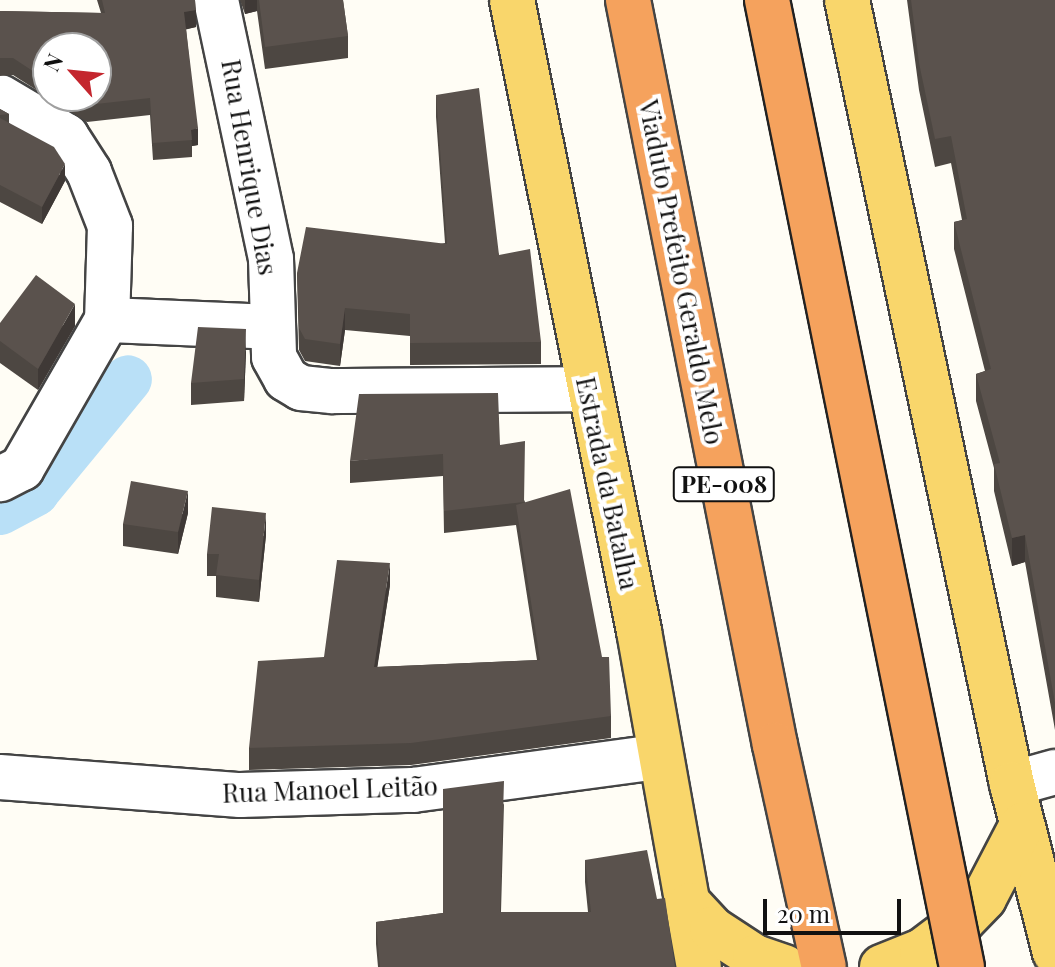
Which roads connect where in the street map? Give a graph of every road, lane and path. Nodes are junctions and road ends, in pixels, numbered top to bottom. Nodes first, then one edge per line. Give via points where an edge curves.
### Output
1 (216, 0) edge
2 (512, 0) edge
3 (628, 0) edge
4 (767, 0) edge
5 (847, 0) edge
6 (0, 97) edge
7 (107, 320) junction
8 (273, 327) junction
9 (588, 389) junction
10 (7, 465) edge
11 (658, 757) junction
12 (1055, 772) edge
13 (0, 777) edge
14 (1017, 804) junction
15 (690, 905) junction
16 (1055, 953) edge
17 (699, 967) edge
18 (784, 967) edge
19 (824, 967) edge
20 (882, 967) edge
21 (962, 967) edge

1 - 8 street, Rua Henrique Dias via 271,259
2 - 9 main road, Estrada da Batalha
3 - 19 highway, Viaduto Prefeito Geraldo Melo / PE-008
4 - 21 highway, bridge
5 - 14 main road
6 - 7 street via 66,136 89,172 110,226
7 - 8 street
7 - 10 street
8 - 9 street, Rua Henrique Dias via 274,357 286,379 301,388
9 - 11 main road, Estrada da Batalha via 639,631
11 - 13 street, Rua Manoel Leitão via 398,791 240,795
11 - 15 main road, Estrada da Batalha
12 - 14 street
14 - 16 main road
14 - 20 main road via 984,898 922,951
15 - 17 main road, Estrada da Batalha
15 - 18 main road via 723,936

